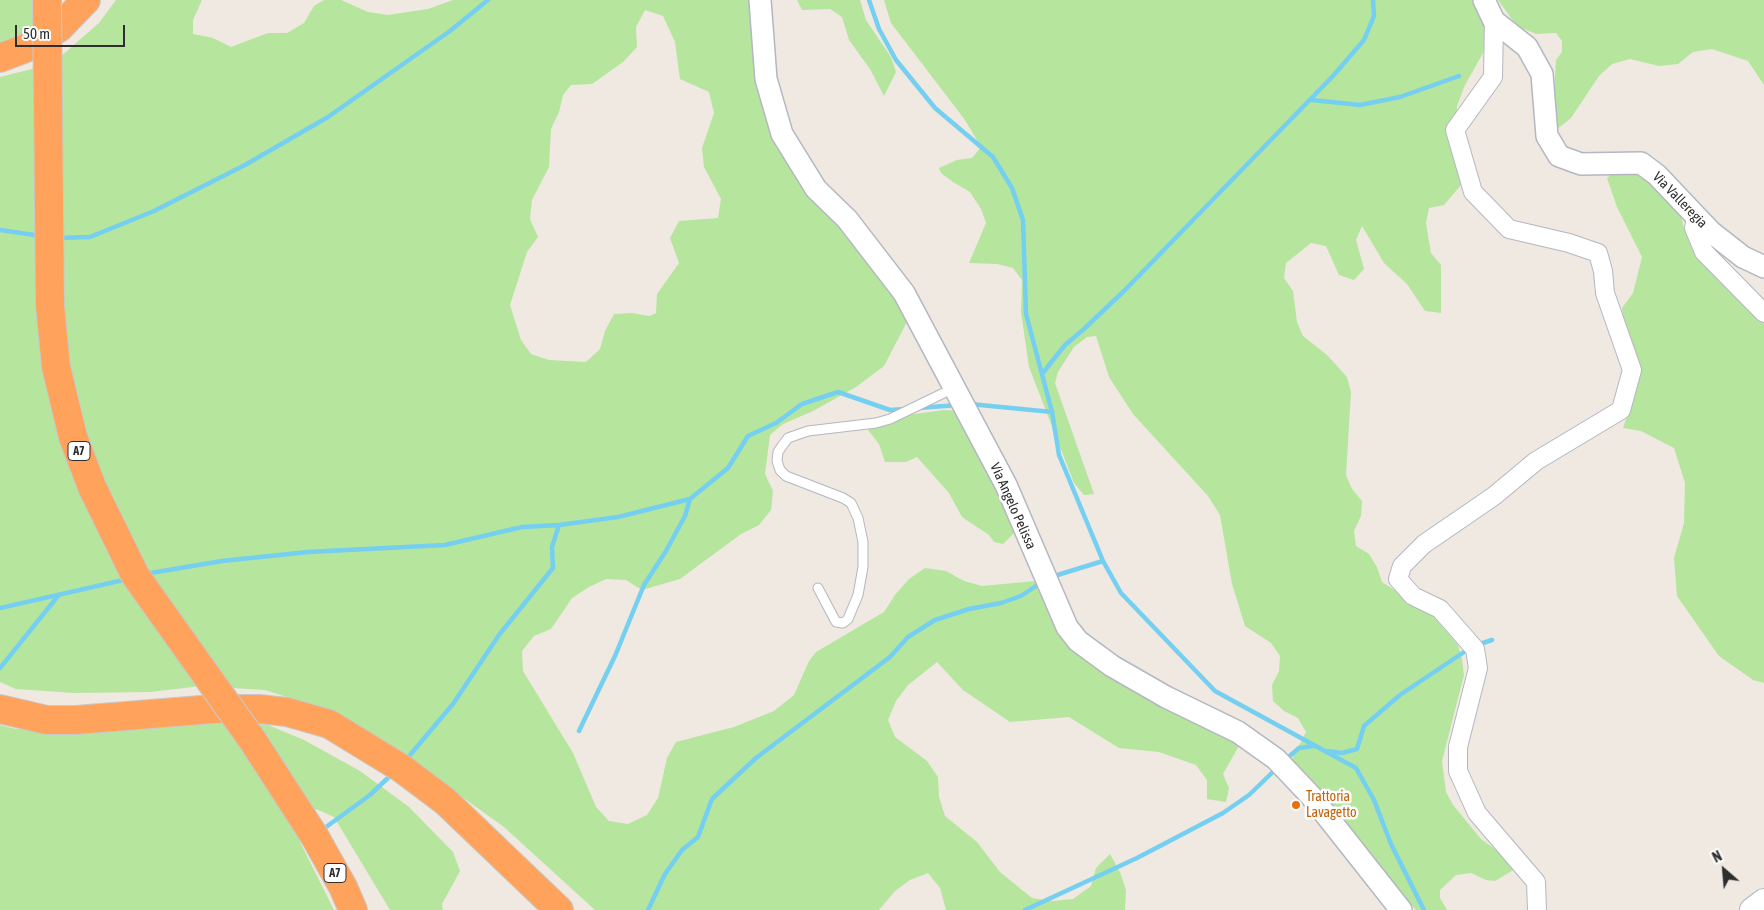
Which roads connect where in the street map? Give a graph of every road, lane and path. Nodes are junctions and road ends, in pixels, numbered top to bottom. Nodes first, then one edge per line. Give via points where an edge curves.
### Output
1 (47, 0) edge
2 (86, 0) edge
3 (760, 0) edge
4 (1484, 0) edge
5 (1494, 21) junction
6 (0, 58) edge
7 (1696, 217) junction
8 (1764, 267) edge
9 (1764, 313) edge
10 (954, 388) junction
11 (818, 588) dead end
12 (0, 709) edge
13 (1764, 901) edge
14 (352, 910) edge
15 (559, 910) edge
16 (1401, 910) edge
17 (1537, 910) edge
18 (1752, 910) edge

1 - 14 highway, A7, bridge via 50,305 56,367 74,437 92,487 135,575 253,741 315,837
2 - 6 highway via 59,28 24,49
3 - 10 street, Via Angelo Pelissa via 766,79 782,134 816,189 847,219 891,274
4 - 5 street, Via Valleregia
5 - 7 street, Via Valleregia via 1527,47 1542,74 1547,136 1560,156 1581,164 1641,163 1657,175
5 - 17 street via 1493,77 1455,130 1473,192 1509,229 1598,253 1605,293 1632,370 1621,410 1536,462 1494,496 1424,544 1402,566 1398,579 1413,596 1440,609 1475,649 1478,668 1458,747 1458,771 1478,813 1536,882
7 - 8 street, Via Valleregia via 1743,257
7 - 9 street via 1694,228 1704,252
10 - 11 lane via 890,419 808,431 788,438 782,446 777,461 786,476 843,498 850,503 858,518 863,542 863,567 858,595 848,619 843,623 836,622
10 - 16 street, Via Angelo Pelissa via 1006,485 1067,627 1078,641 1112,666 1238,732 1276,759 1310,796
12 - 15 highway via 48,720 259,709 288,712 330,724 445,801
13 - 18 main road

